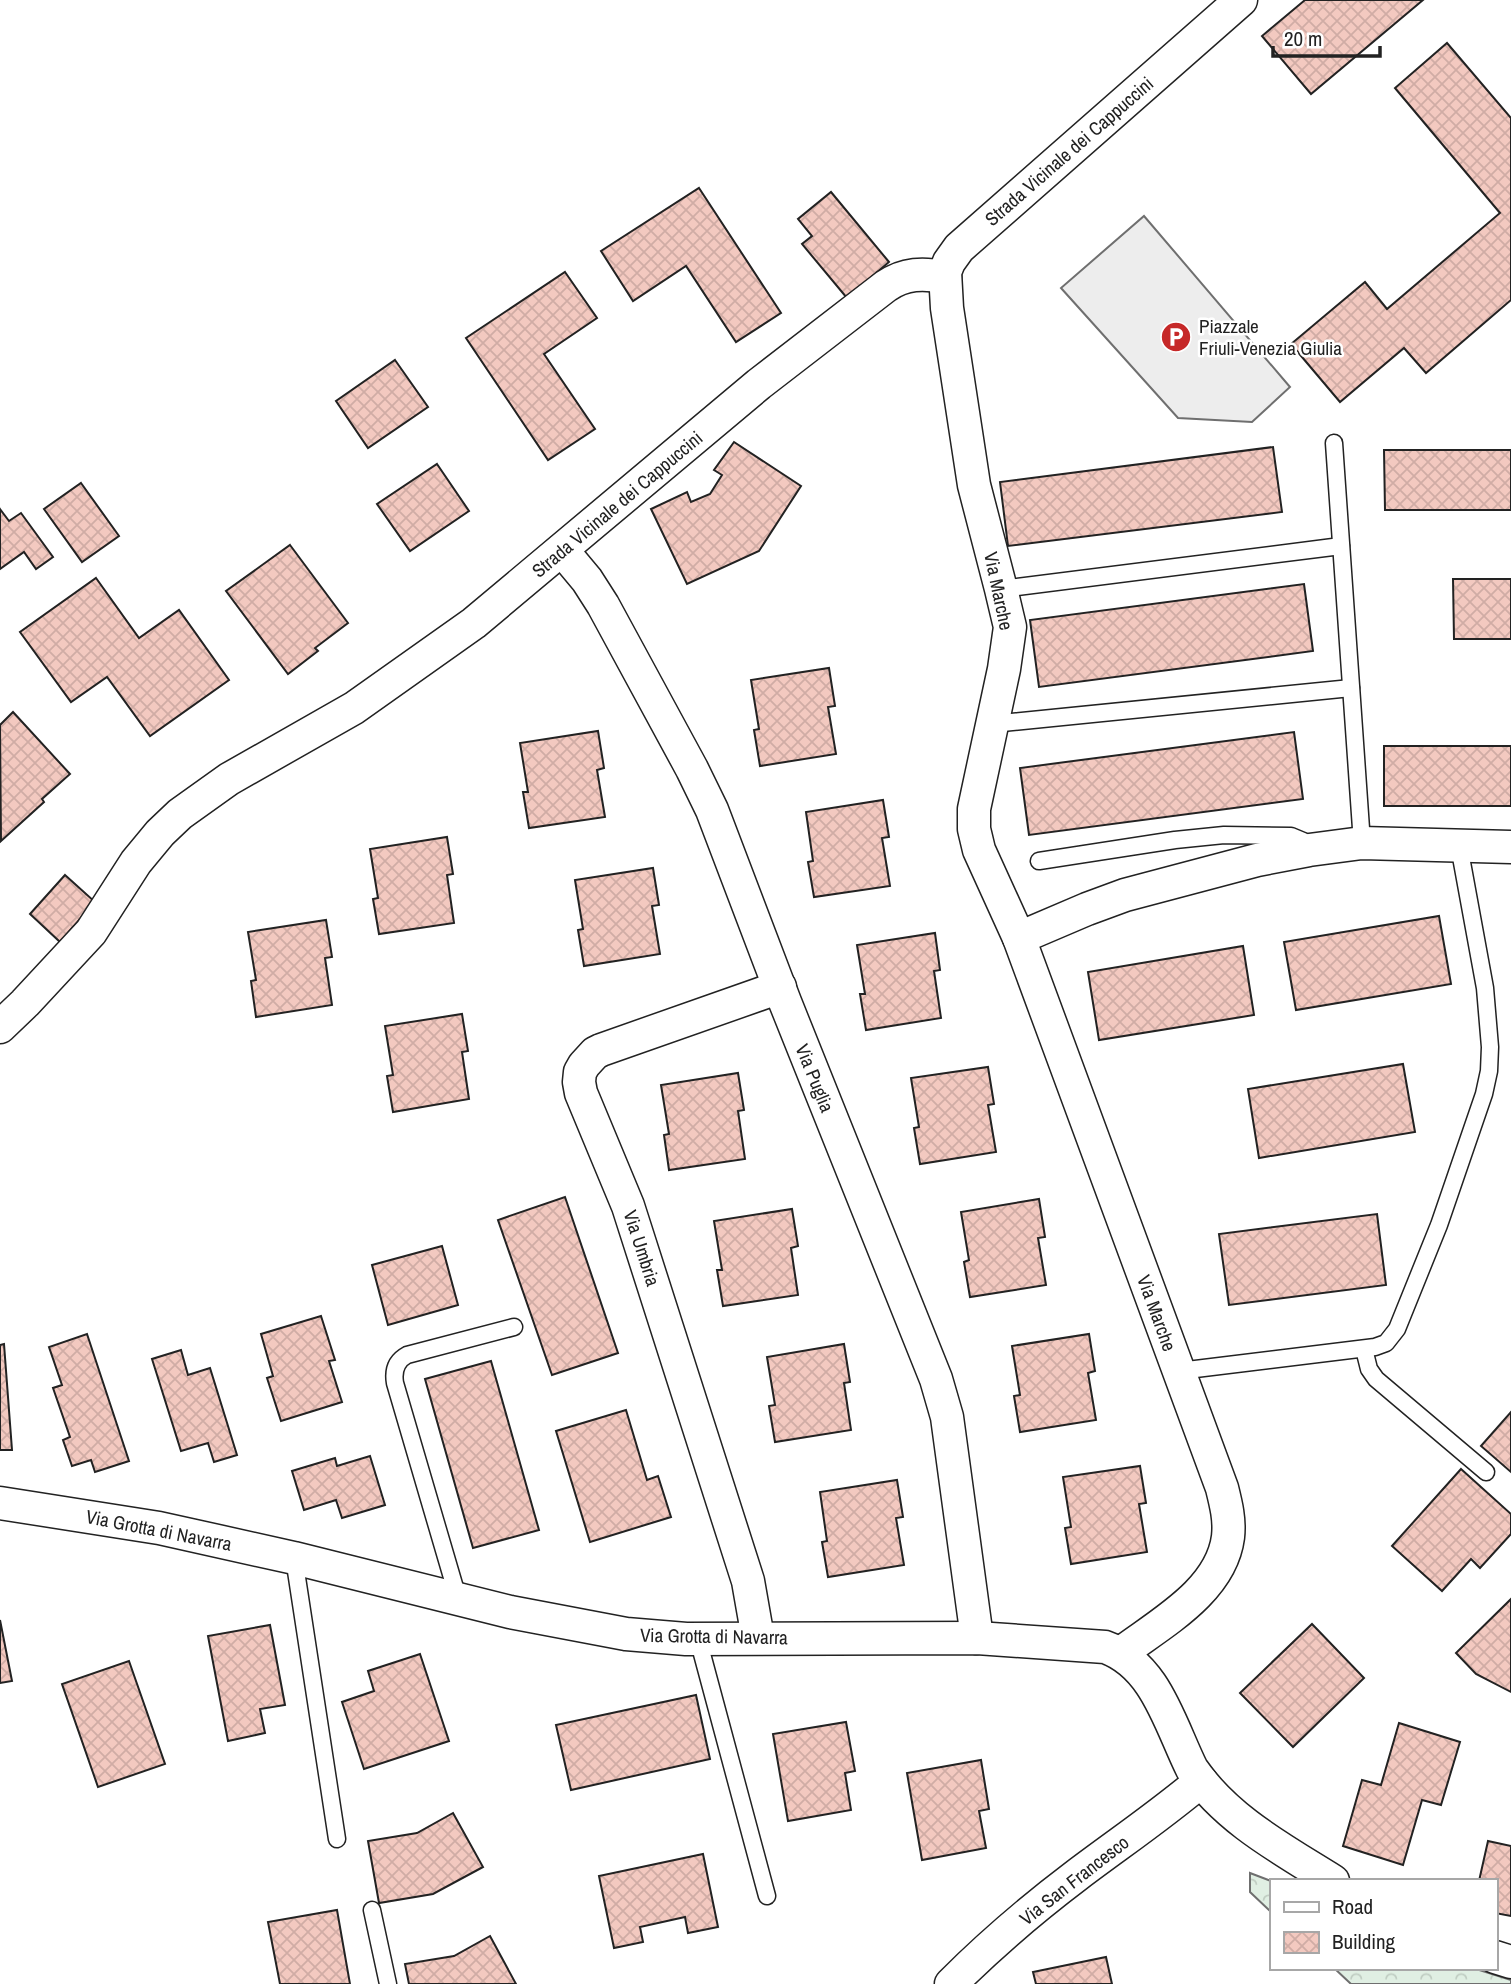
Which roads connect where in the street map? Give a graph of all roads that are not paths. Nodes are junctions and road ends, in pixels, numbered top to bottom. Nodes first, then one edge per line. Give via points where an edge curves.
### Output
1 (1241, 0) edge
2 (945, 277) junction
3 (1334, 443) dead end
4 (1341, 546) junction
5 (562, 550) junction
6 (1001, 589) junction
7 (1351, 688) junction
8 (992, 724) junction
9 (1362, 843) junction
10 (1459, 846) junction
11 (1511, 847) edge
12 (1309, 850) junction
13 (1039, 861) dead end
14 (1019, 938) junction
15 (780, 987) junction
16 (0, 1027) edge
17 (514, 1326) dead end
18 (1364, 1349) junction
19 (1179, 1371) junction
20 (1486, 1472) dead end
21 (0, 1503) edge
22 (294, 1558) junction
23 (458, 1598) junction
24 (758, 1638) junction
25 (977, 1638) junction
26 (698, 1639) junction
27 (1121, 1653) junction
28 (1201, 1781) junction
29 (337, 1839) dead end
30 (1330, 1879) edge
31 (767, 1896) dead end
32 (372, 1910) dead end
33 (388, 1984) edge
34 (951, 1984) edge

1 - 2 street, Strada Vicinale dei Cappuccini via 959,248
2 - 5 street, Strada Vicinale dei Cappuccini via 905,276 881,289 759,384
2 - 6 street, Via Marche via 970,464
3 - 4 lane
4 - 6 lane
4 - 7 lane
5 - 15 street, Via Puglia via 603,605 703,792
5 - 16 street, Strada Vicinale dei Cappuccini via 474,623 354,708 229,779 180,814 136,862 84,940
6 - 8 street, Via Marche via 1009,636
7 - 8 lane
7 - 9 lane
8 - 14 street, Via Marche via 975,802 974,829
9 - 10 street
9 - 12 street
10 - 11 street
10 - 18 lane via 1485,988 1488,1078 1439,1225 1397,1329 1386,1343
12 - 13 lane via 1303,841 1287,835 1224,835
12 - 14 street via 1125,895
14 - 19 street, Via Marche
15 - 24 street, Via Umbria via 601,1050 584,1065 579,1082 633,1219 748,1581
15 - 25 street, Via Puglia via 943,1398
17 - 23 lane via 407,1355 394,1372
18 - 19 lane
18 - 20 lane via 1376,1379
19 - 27 street, Via Marche via 1222,1488 1227,1541 1220,1565 1203,1589
21 - 22 street, Via Grotta di Navarra via 159,1528
22 - 23 street, Via Grotta di Navarra
22 - 29 lane
23 - 26 street, Via Grotta di Navarra via 594,1629
24 - 25 street, Via Grotta di Navarra
24 - 26 street, Via Grotta di Navarra
25 - 27 street, Via Grotta di Navarra via 1095,1646
26 - 31 lane
27 - 28 street via 1157,1694
28 - 30 street via 1254,1831
28 - 34 street, Via San Francesco via 1075,1876
32 - 33 lane

